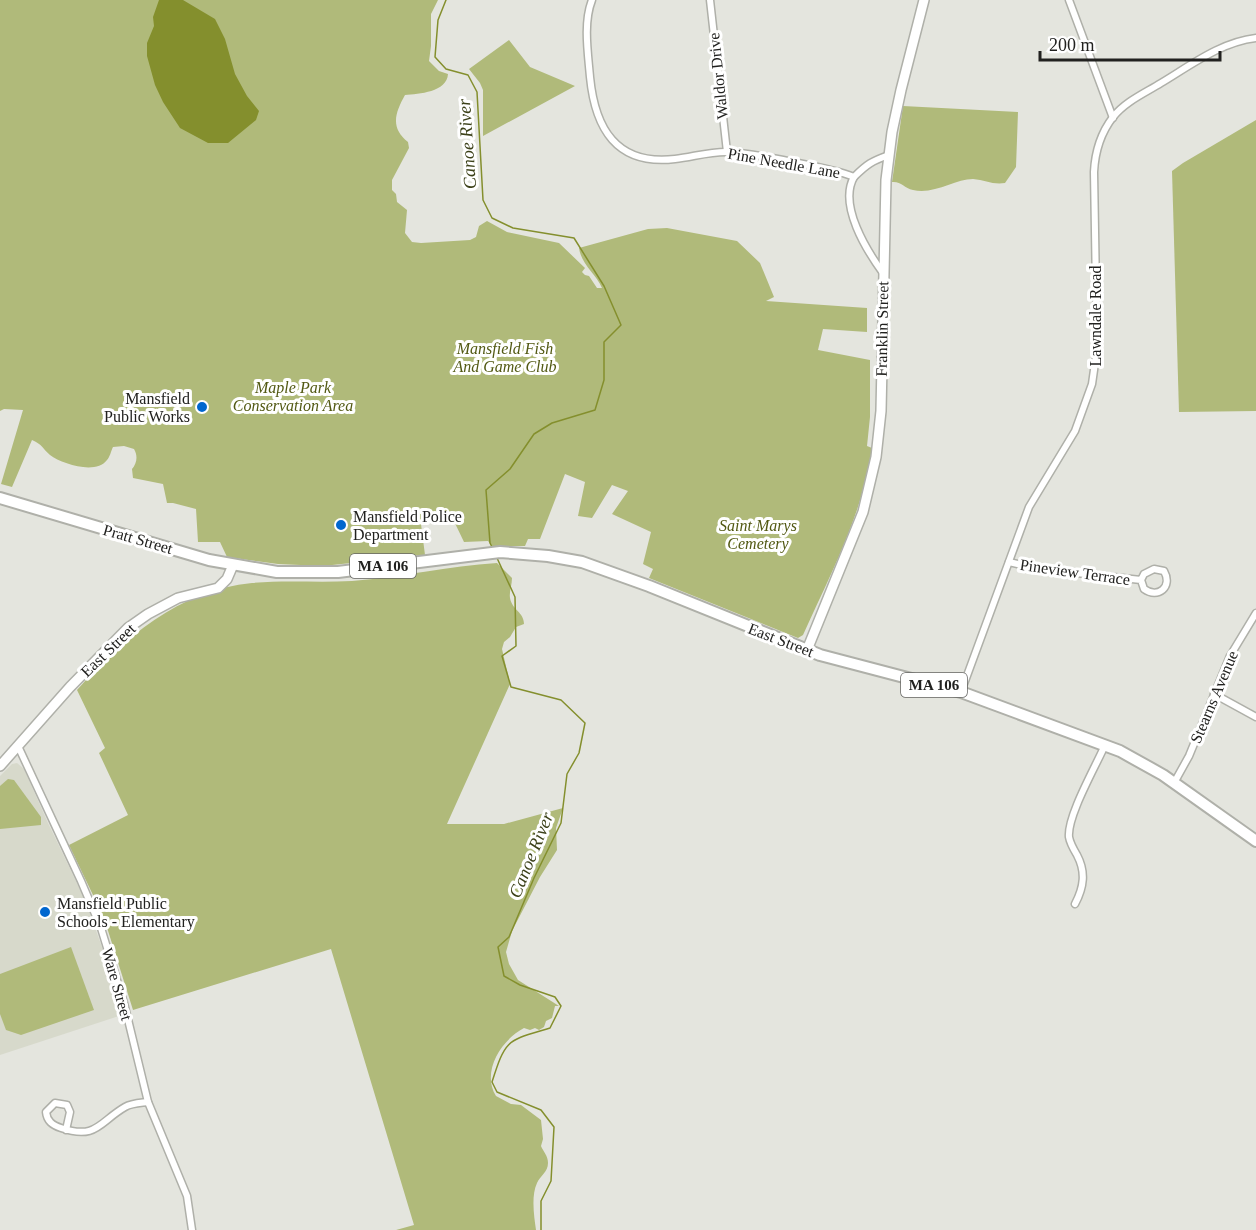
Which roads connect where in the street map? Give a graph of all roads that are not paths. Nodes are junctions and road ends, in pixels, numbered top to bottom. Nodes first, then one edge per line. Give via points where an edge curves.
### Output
1 (592, 0) edge
2 (710, 0) edge
3 (924, 0) edge
4 (1069, 0) edge
5 (1256, 38) edge
6 (1113, 118) junction
7 (727, 152) junction
8 (890, 155) junction
9 (854, 177) junction
10 (884, 274) junction
11 (0, 498) edge
12 (1009, 562) junction
13 (233, 565) junction
14 (277, 572) joint
15 (1141, 580) junction
16 (1256, 614) edge
17 (807, 650) junction
18 (961, 692) junction
19 (1214, 694) junction
20 (1256, 717) edge
21 (1105, 745) junction
22 (18, 746) junction
23 (0, 766) edge
24 (1174, 783) junction
25 (1256, 841) edge
26 (1075, 904) dead end
27 (148, 1102) junction
28 (66, 1130) junction
29 (192, 1230) edge

1 - 7 street, Pine Needle Lane via 588,52 593,95 596,111 613,142 627,151 657,160
2 - 7 street, Waldor Drive
3 - 8 street, Franklin Street via 901,90
4 - 6 street
5 - 6 street, Lawndale Road via 1235,42 1199,60 1132,100
6 - 12 street, Lawndale Road via 1095,156 1097,349 1092,384 1075,431 1029,507
7 - 9 street, Pine Needle Lane via 835,170
8 - 9 street, Pine Needle Lane via 863,166
8 - 10 street, Franklin Street via 884,201
9 - 10 street, Pine Needle Lane via 850,189 852,210 863,241
10 - 17 street, Franklin Street via 880,426 873,476 863,512
11 - 13 main road, Pratt Street / MA 106
12 - 15 street, Pineview Terrace
12 - 18 street, Lawndale Road
13 - 14 main road, Pratt Street / MA 106
13 - 22 street, East Street via 218,588 178,598 128,628
14 - 17 main road, East Street / MA 106 via 352,571 500,552 548,555 596,566
15 - 15 street, Pineview Terrace via 1144,589 1152,593 1162,592 1167,578 1164,571 1154,569
16 - 19 street, Stearns Avenue via 1230,656
17 - 18 main road, East Street / MA 106
18 - 21 main road, East Street / MA 106
19 - 20 street
19 - 24 street, Stearns Avenue
21 - 24 main road, East Street / MA 106 via 1141,761
21 - 26 street via 1076,809 1069,837 1083,871 1082,892
22 - 23 street, East Street
22 - 27 street, Ware Street via 101,928
24 - 25 main road, East Street / MA 106
27 - 28 street via 123,1108 98,1128 86,1132
27 - 29 street, Ware Street via 187,1196
28 - 28 street via 47,1119 46,1112 55,1103 67,1105 70,1112

